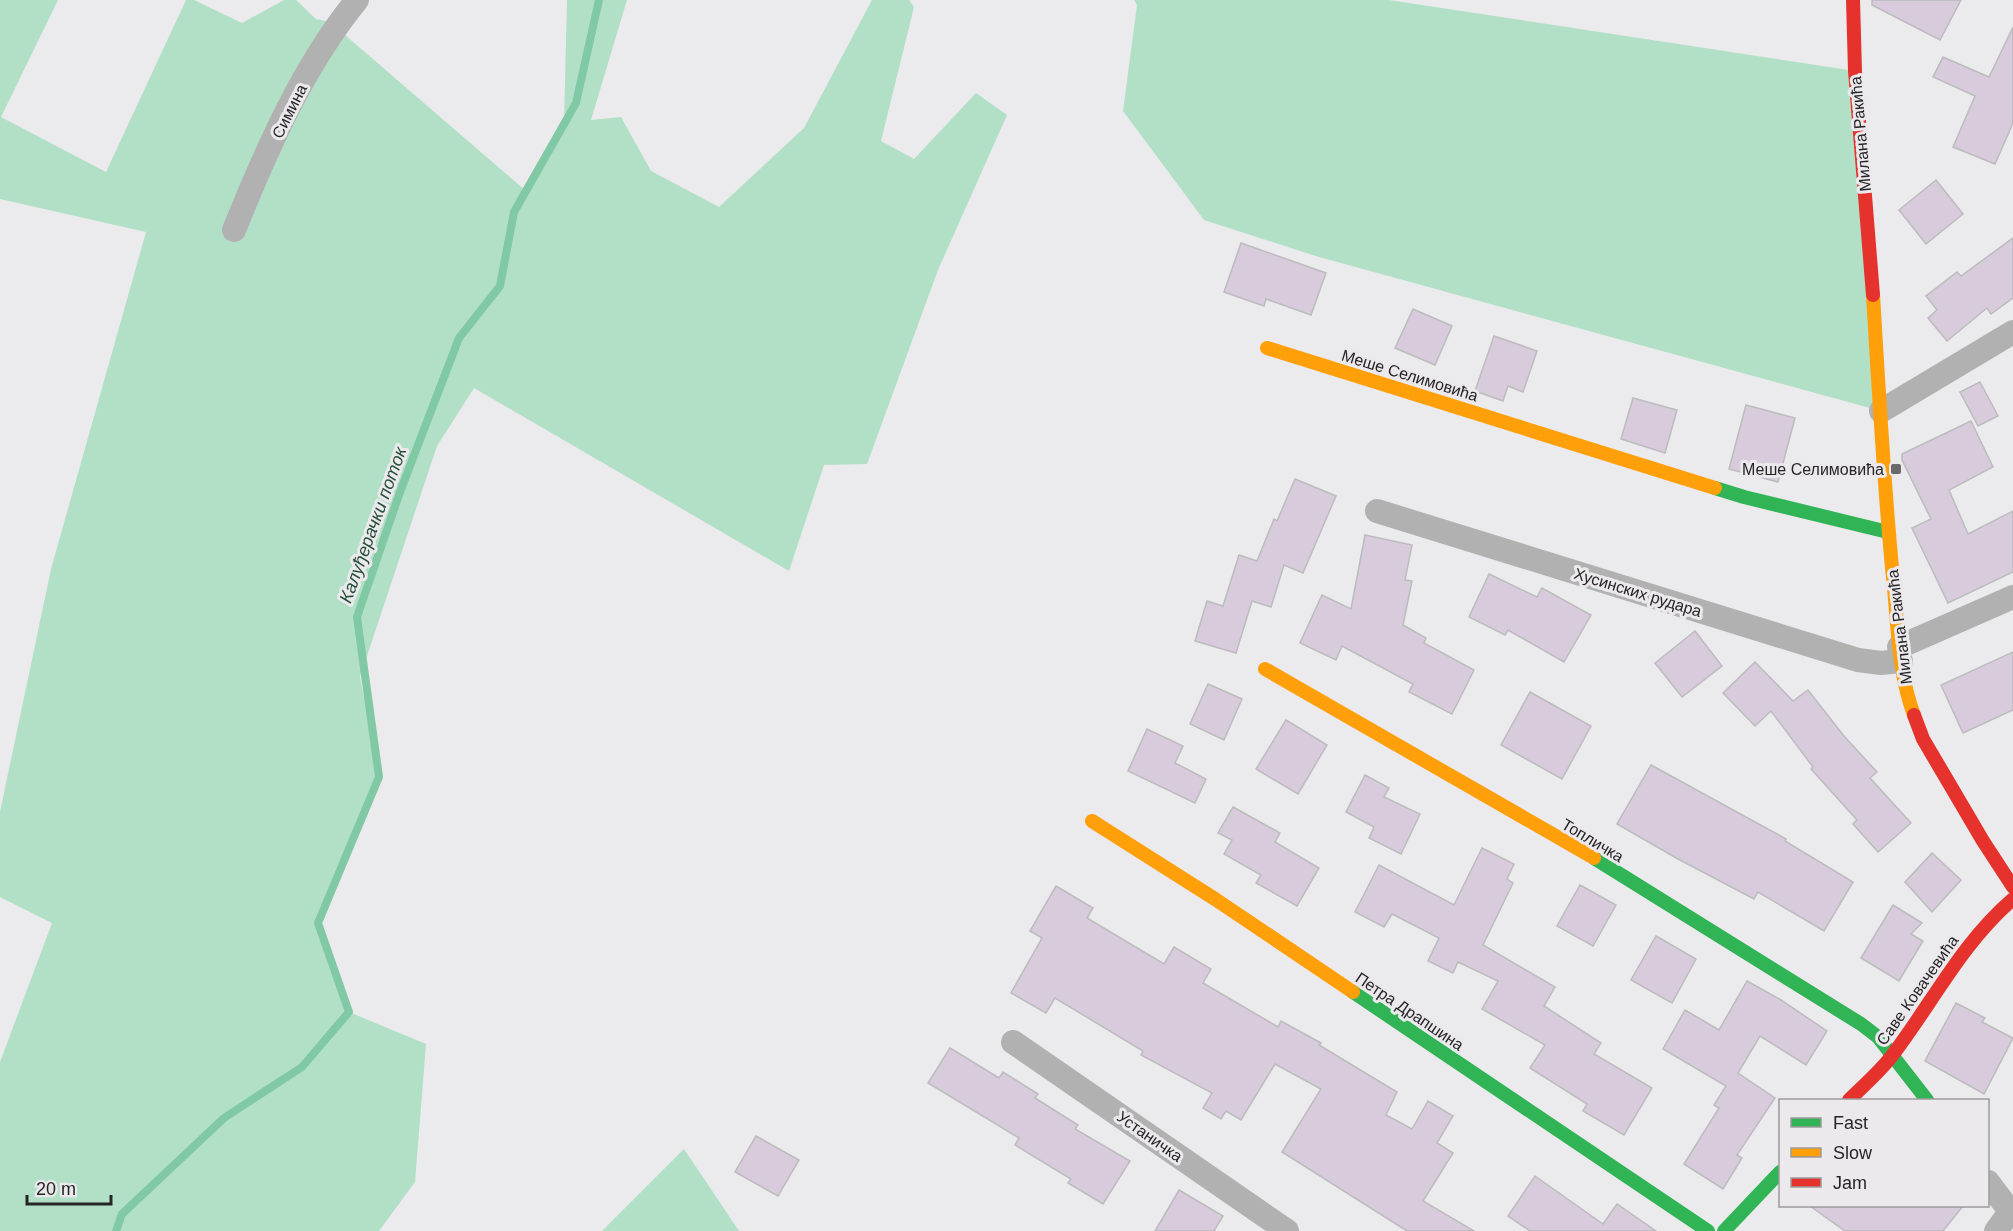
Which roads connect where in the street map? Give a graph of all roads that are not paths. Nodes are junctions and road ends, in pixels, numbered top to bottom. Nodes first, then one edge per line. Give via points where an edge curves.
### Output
1 (357, 0) edge
2 (1853, 0) edge
3 (234, 230) dead end
4 (2013, 332) edge
5 (1267, 348) dead end
6 (1881, 411) junction
7 (1377, 511) dead end
8 (1888, 532) junction
9 (2013, 597) edge
10 (1900, 654) junction
11 (1265, 669) dead end
12 (1092, 821) dead end
13 (2013, 887) edge
14 (2013, 899) edge
15 (1013, 1042) dead end
16 (1893, 1055) junction
17 (1851, 1099) edge
18 (1926, 1099) edge
19 (1779, 1173) edge
20 (1989, 1184) edge
21 (2007, 1220) edge
22 (1287, 1231) edge
23 (1708, 1231) edge
24 (1724, 1231) edge

1 - 3 street, Симина via 335,28 304,81
2 - 6 street, Милана Ракића
4 - 6 street
5 - 8 street, Меше Селимовића via 1744,497
6 - 8 street, Милана Ракића
7 - 10 street, Хусинских рудара via 1858,660 1881,663
8 - 10 street, Милана Ракића
9 - 10 street
10 - 13 street, Милана Ракића via 1906,694 1923,739
11 - 16 street, Топличка via 1595,859 1861,1024
12 - 23 street, Петра Драпшина via 1215,898
14 - 16 street, Саве Ковачевића via 1966,948
15 - 22 street, Устаничка
16 - 17 street, Саве Ковачевића
16 - 18 street, Топличка
19 - 24 street
20 - 21 street

